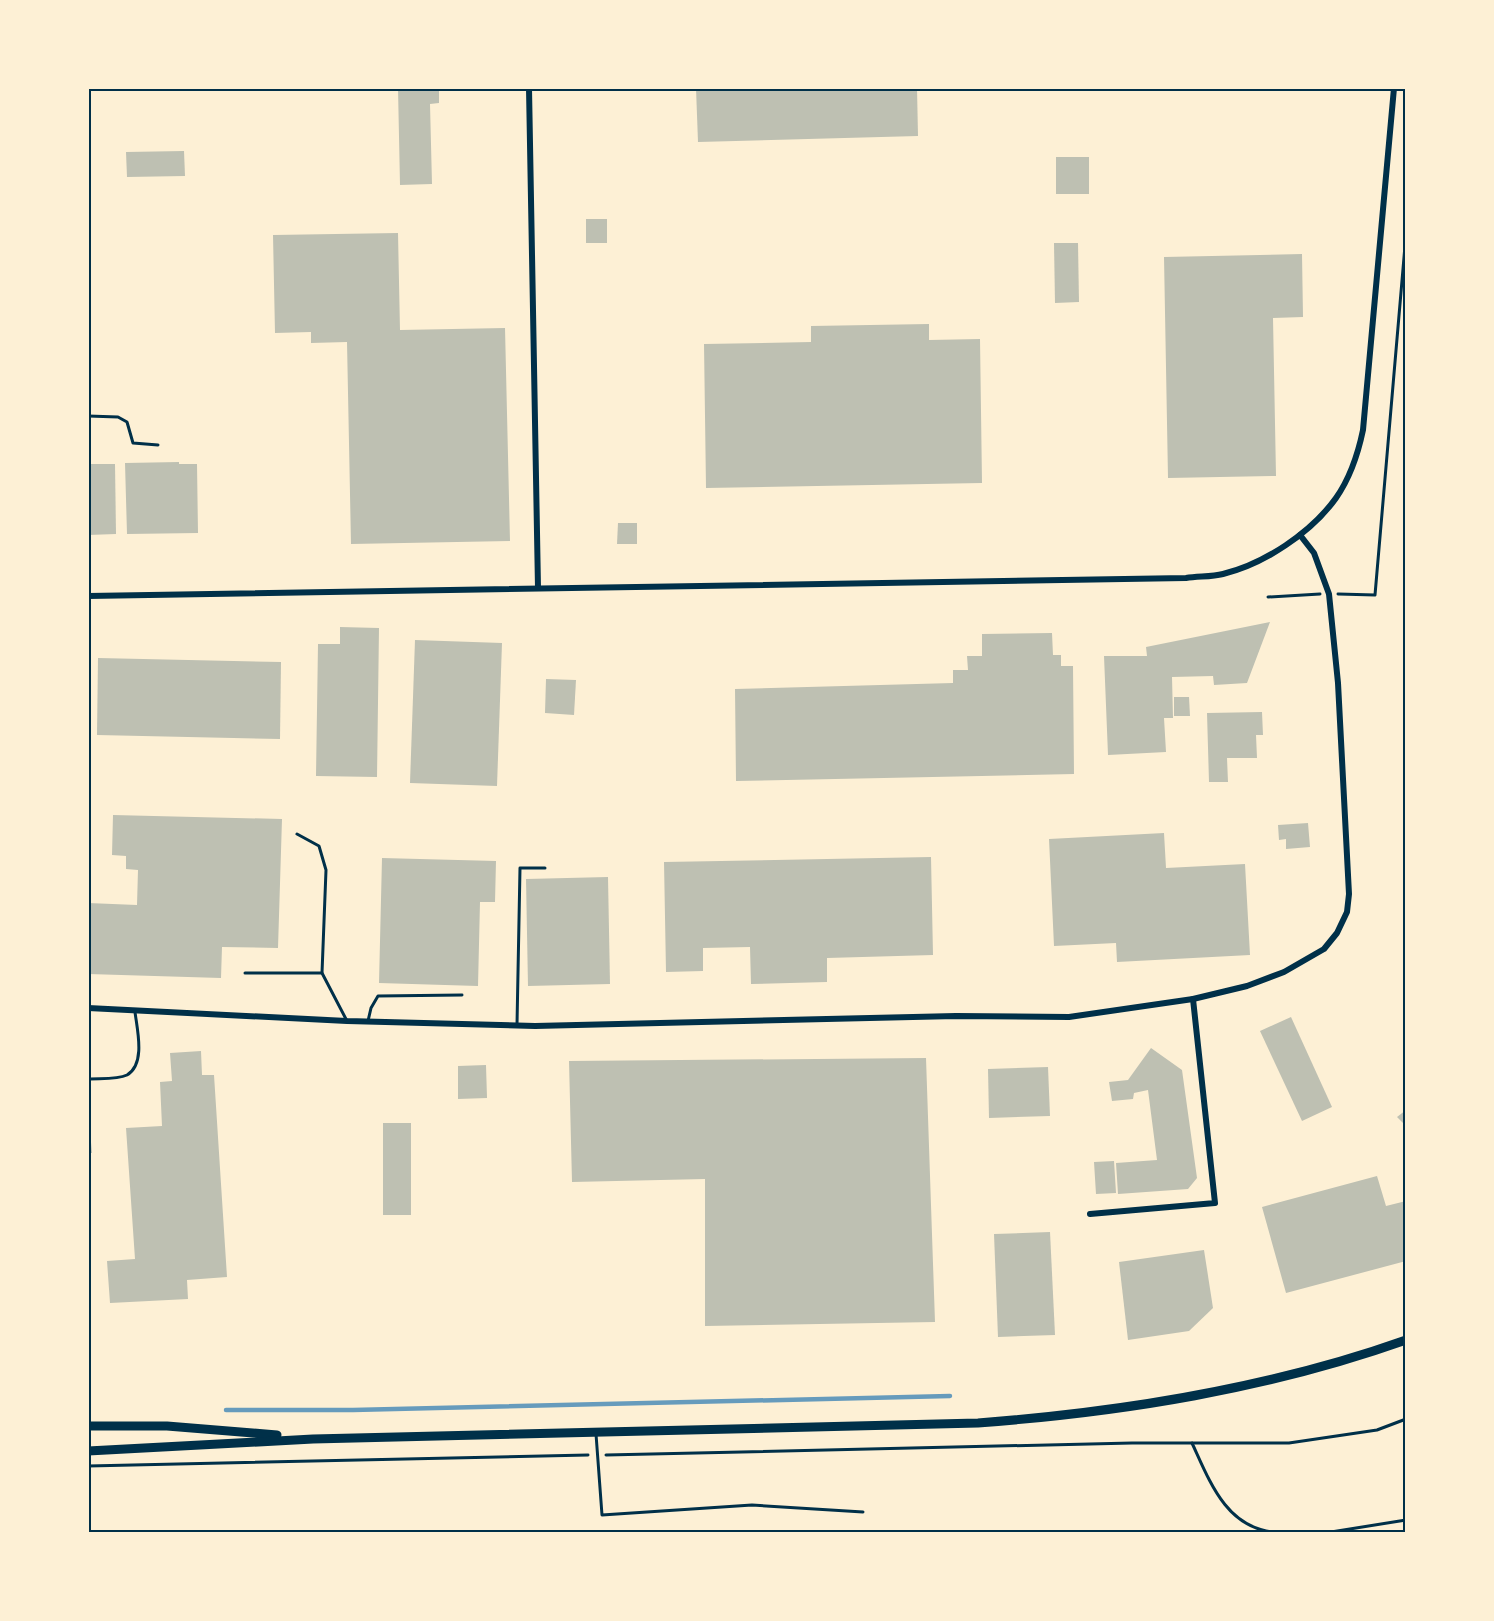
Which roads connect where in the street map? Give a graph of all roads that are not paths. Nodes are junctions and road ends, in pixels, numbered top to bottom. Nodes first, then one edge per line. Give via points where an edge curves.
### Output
1 (529, 88) edge
2 (1394, 88) edge
3 (88, 416) edge
4 (158, 445) dead end
5 (1300, 535) junction
6 (538, 588) junction
7 (88, 596) edge
8 (297, 834) dead end
9 (545, 868) dead end
10 (246, 973) dead end
11 (321, 973) junction
12 (462, 995) dead end
13 (1193, 999) junction
14 (88, 1008) edge
15 (135, 1010) junction
16 (347, 1021) junction
17 (368, 1021) junction
18 (517, 1025) junction
19 (88, 1079) edge
20 (1090, 1214) dead end
21 (1406, 1340) edge
22 (88, 1426) edge
23 (596, 1432) junction
24 (313, 1438) junction
25 (88, 1451) edge
26 (863, 1512) dead end

1 - 6 street
2 - 5 street via 1363,430 1357,458 1336,498
3 - 4 lane via 118,417 127,422 133,443
5 - 6 street via 1251,564 1221,574 1186,578
5 - 13 street via 1314,554 1329,594 1338,683 1347,912 1324,949 1284,972
6 - 7 street
8 - 11 lane via 320,846 326,870
9 - 18 lane via 520,868
10 - 11 lane
11 - 16 lane
12 - 17 lane via 378,996
13 - 18 street via 1069,1017
13 - 20 street via 1215,1203
14 - 15 street
15 - 16 street
15 - 19 lane via 135,1067 126,1076
16 - 17 street
17 - 18 street
21 - 23 main road via 1258,1383 1179,1400 1085,1413 978,1423
22 - 24 main road via 167,1426
23 - 24 main road
23 - 26 lane via 602,1515 752,1504
24 - 25 main road

